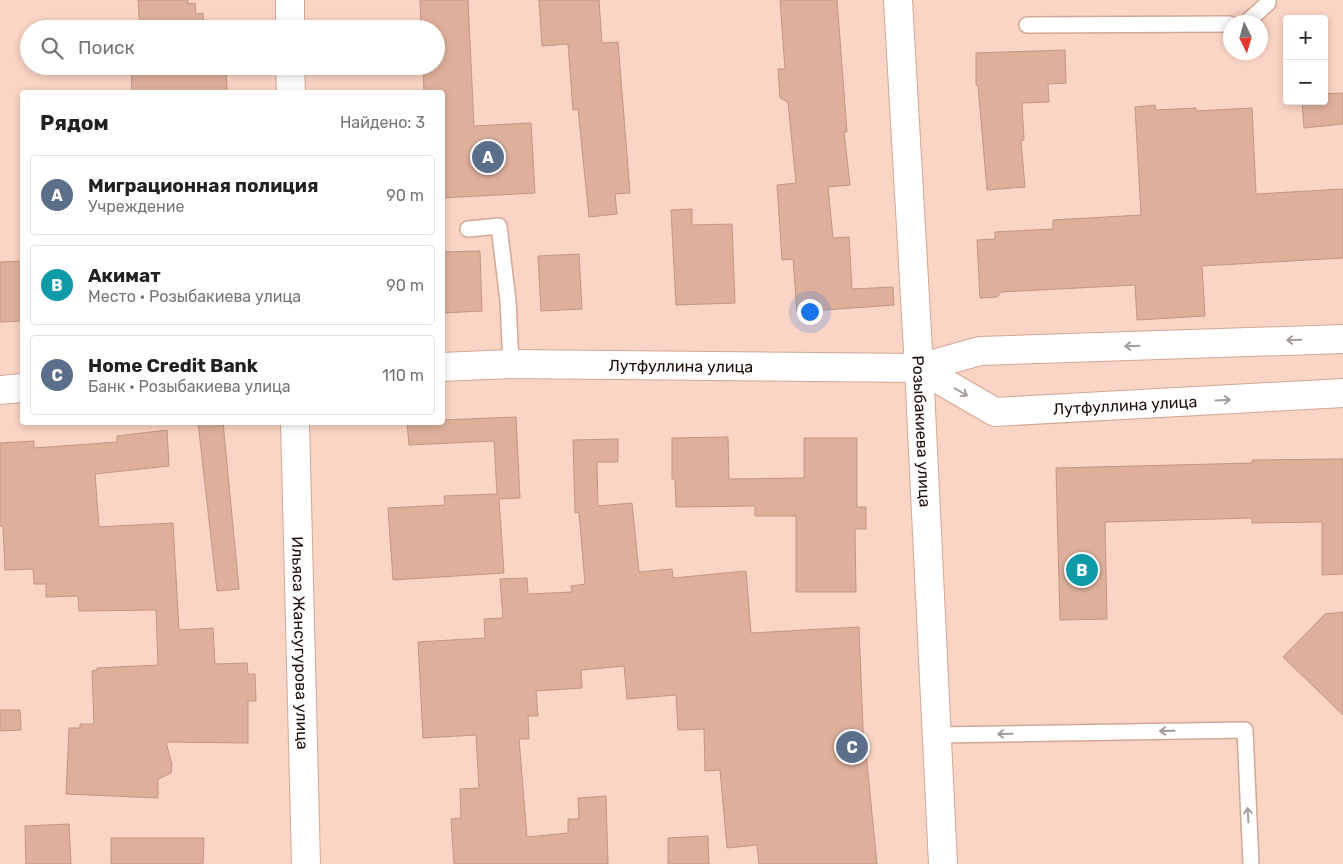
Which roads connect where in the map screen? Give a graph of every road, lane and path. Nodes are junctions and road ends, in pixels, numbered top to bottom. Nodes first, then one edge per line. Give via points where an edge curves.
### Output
1 (290, 0) edge
2 (898, 0) edge
3 (1268, 0) edge
4 (1255, 15) edge
5 (290, 20) edge
6 (1223, 24) edge
7 (1027, 25) dead end
8 (290, 75) edge
9 (291, 90) edge
10 (468, 228) dead end
11 (1343, 339) edge
12 (512, 364) junction
13 (445, 367) edge
14 (919, 368) junction
15 (20, 388) edge
16 (0, 390) edge
17 (1343, 393) edge
18 (295, 425) edge
19 (938, 735) junction
20 (306, 864) edge
21 (943, 864) edge
22 (1250, 864) edge

1 - 5 street
2 - 14 street, Розыбакиева улица
3 - 4 lane
6 - 7 lane
8 - 9 street
10 - 12 lane via 499,226
11 -> 14 street, Лутфуллина улица via 980,351
12 - 13 street, Лутфуллина улица
12 - 14 street, Лутфуллина улица
14 -> 17 street, Лутфуллина улица via 995,412
14 - 19 street, Розыбакиева улица
15 - 16 street
18 - 20 street, Ильяса Жансугурова улица
19 - 21 street, Розыбакиева улица
22 -> 19 lane via 1245,730

